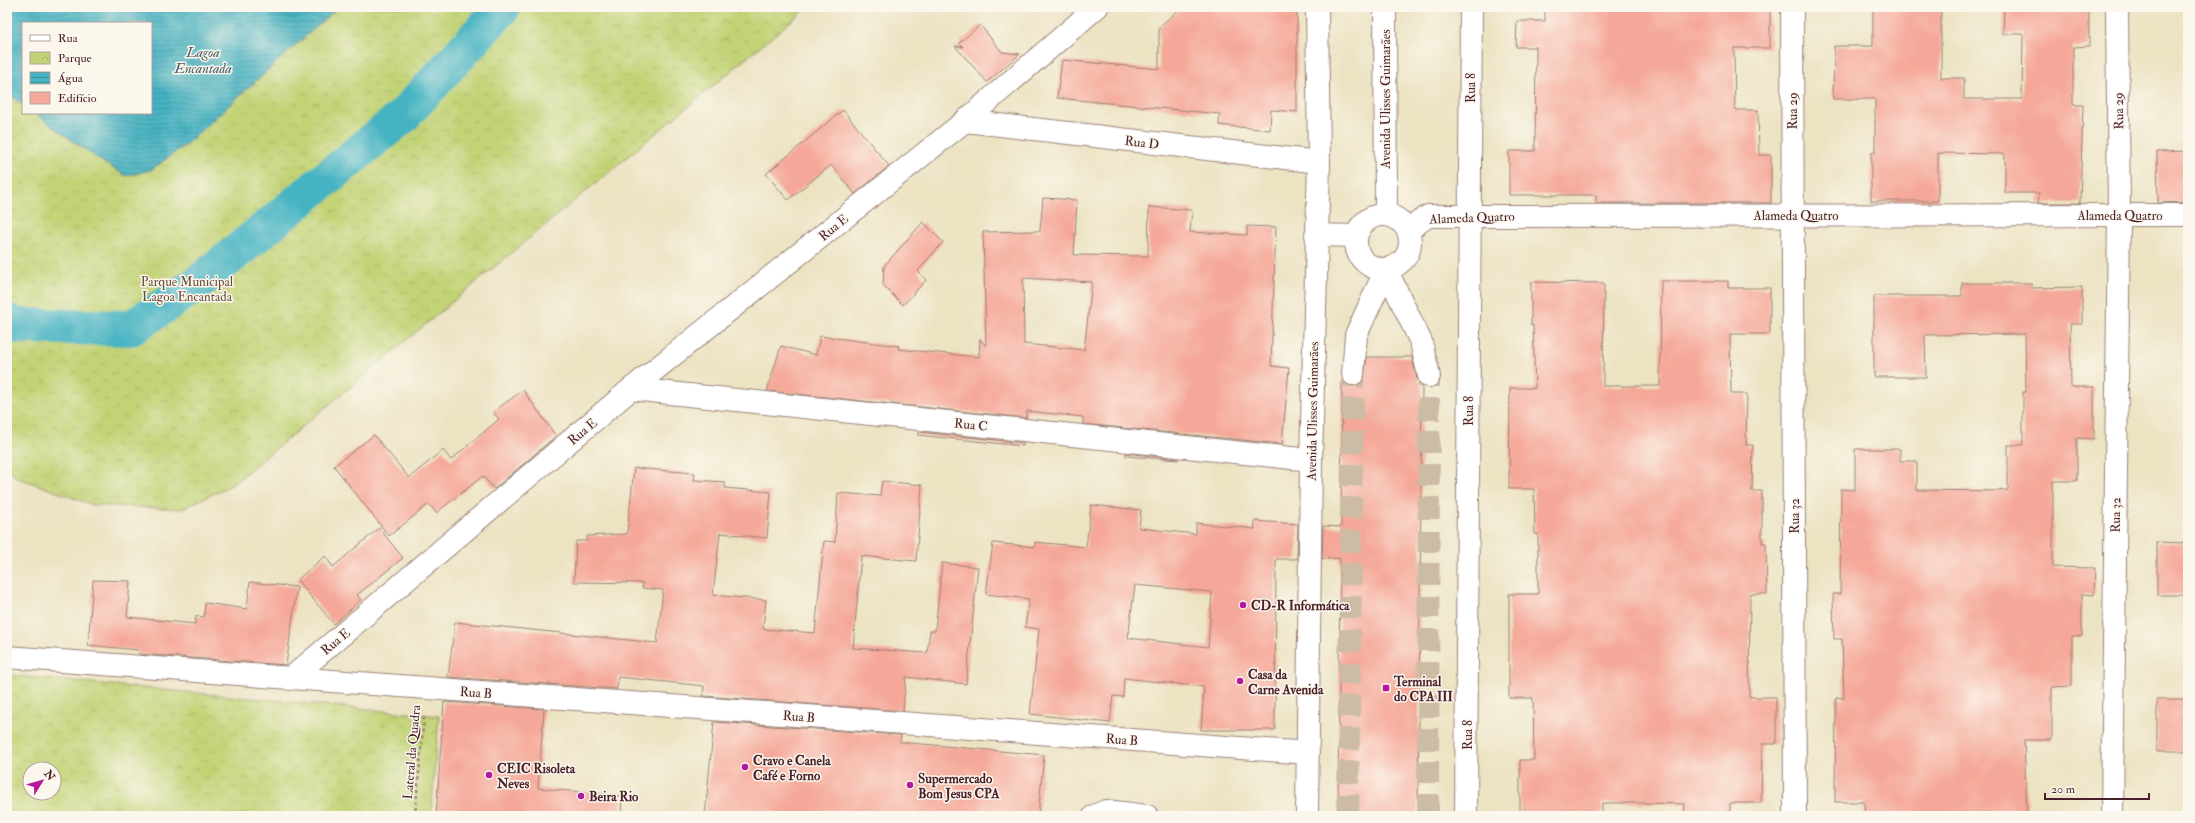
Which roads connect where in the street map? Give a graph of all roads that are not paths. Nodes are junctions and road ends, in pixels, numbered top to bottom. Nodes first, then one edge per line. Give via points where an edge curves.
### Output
1 (1097, 7) edge
2 (1316, 7) edge
3 (1385, 7) edge
4 (1471, 7) edge
5 (1792, 7) edge
6 (2117, 7) edge
7 (965, 121) junction
8 (1319, 162) junction
9 (1386, 214) junction
10 (1792, 215) junction
11 (2119, 215) junction
12 (2188, 215) edge
13 (1469, 216) junction
14 (1408, 230) junction
15 (1316, 235) junction
16 (1356, 236) junction
17 (1386, 269) junction
18 (1353, 374) tunnel mouth
19 (1429, 376) tunnel mouth
20 (631, 389) junction
21 (1311, 460) junction
22 (7, 657) edge
23 (290, 679) junction
24 (1308, 753) junction
25 (1094, 816) edge
26 (1147, 816) edge
27 (1306, 816) edge
28 (1466, 816) edge
29 (1795, 816) edge
30 (2112, 816) edge

1 - 7 street, Rua E
2 - 8 street, Avenida Ulisses Guimarães
3 - 9 street, Avenida Ulisses Guimarães
4 - 13 street, Rua 8
5 - 10 street, Rua 29
6 - 11 street, Rua 29
7 - 8 street, Rua D
7 - 20 street, Rua E
8 - 15 street, Avenida Ulisses Guimarães
9 - 14 street via 1395,217
9 - 16 street via 1369,218 1362,224
10 - 11 street, Alameda Quatro
10 - 13 street, Alameda Quatro
10 - 29 street, Rua 32
11 - 12 street, Alameda Quatro
11 - 30 street, Rua 32
13 - 14 street, Alameda Quatro via 1428,216
13 - 28 street, Rua 8
14 - 17 street via 1410,247 1407,255
15 - 16 street
15 - 21 street, Avenida Ulisses Guimarães
16 - 17 street via 1357,251 1362,259 1377,268
17 - 18 street via 1356,335
17 - 19 street via 1421,342
20 - 21 street, Rua C
20 - 23 street, Rua E
21 - 24 street, Avenida Ulisses Guimarães
22 - 23 street
23 - 24 street, Rua B
24 - 27 street, Avenida Ulisses Guimarães
25 - 26 street via 1106,811

